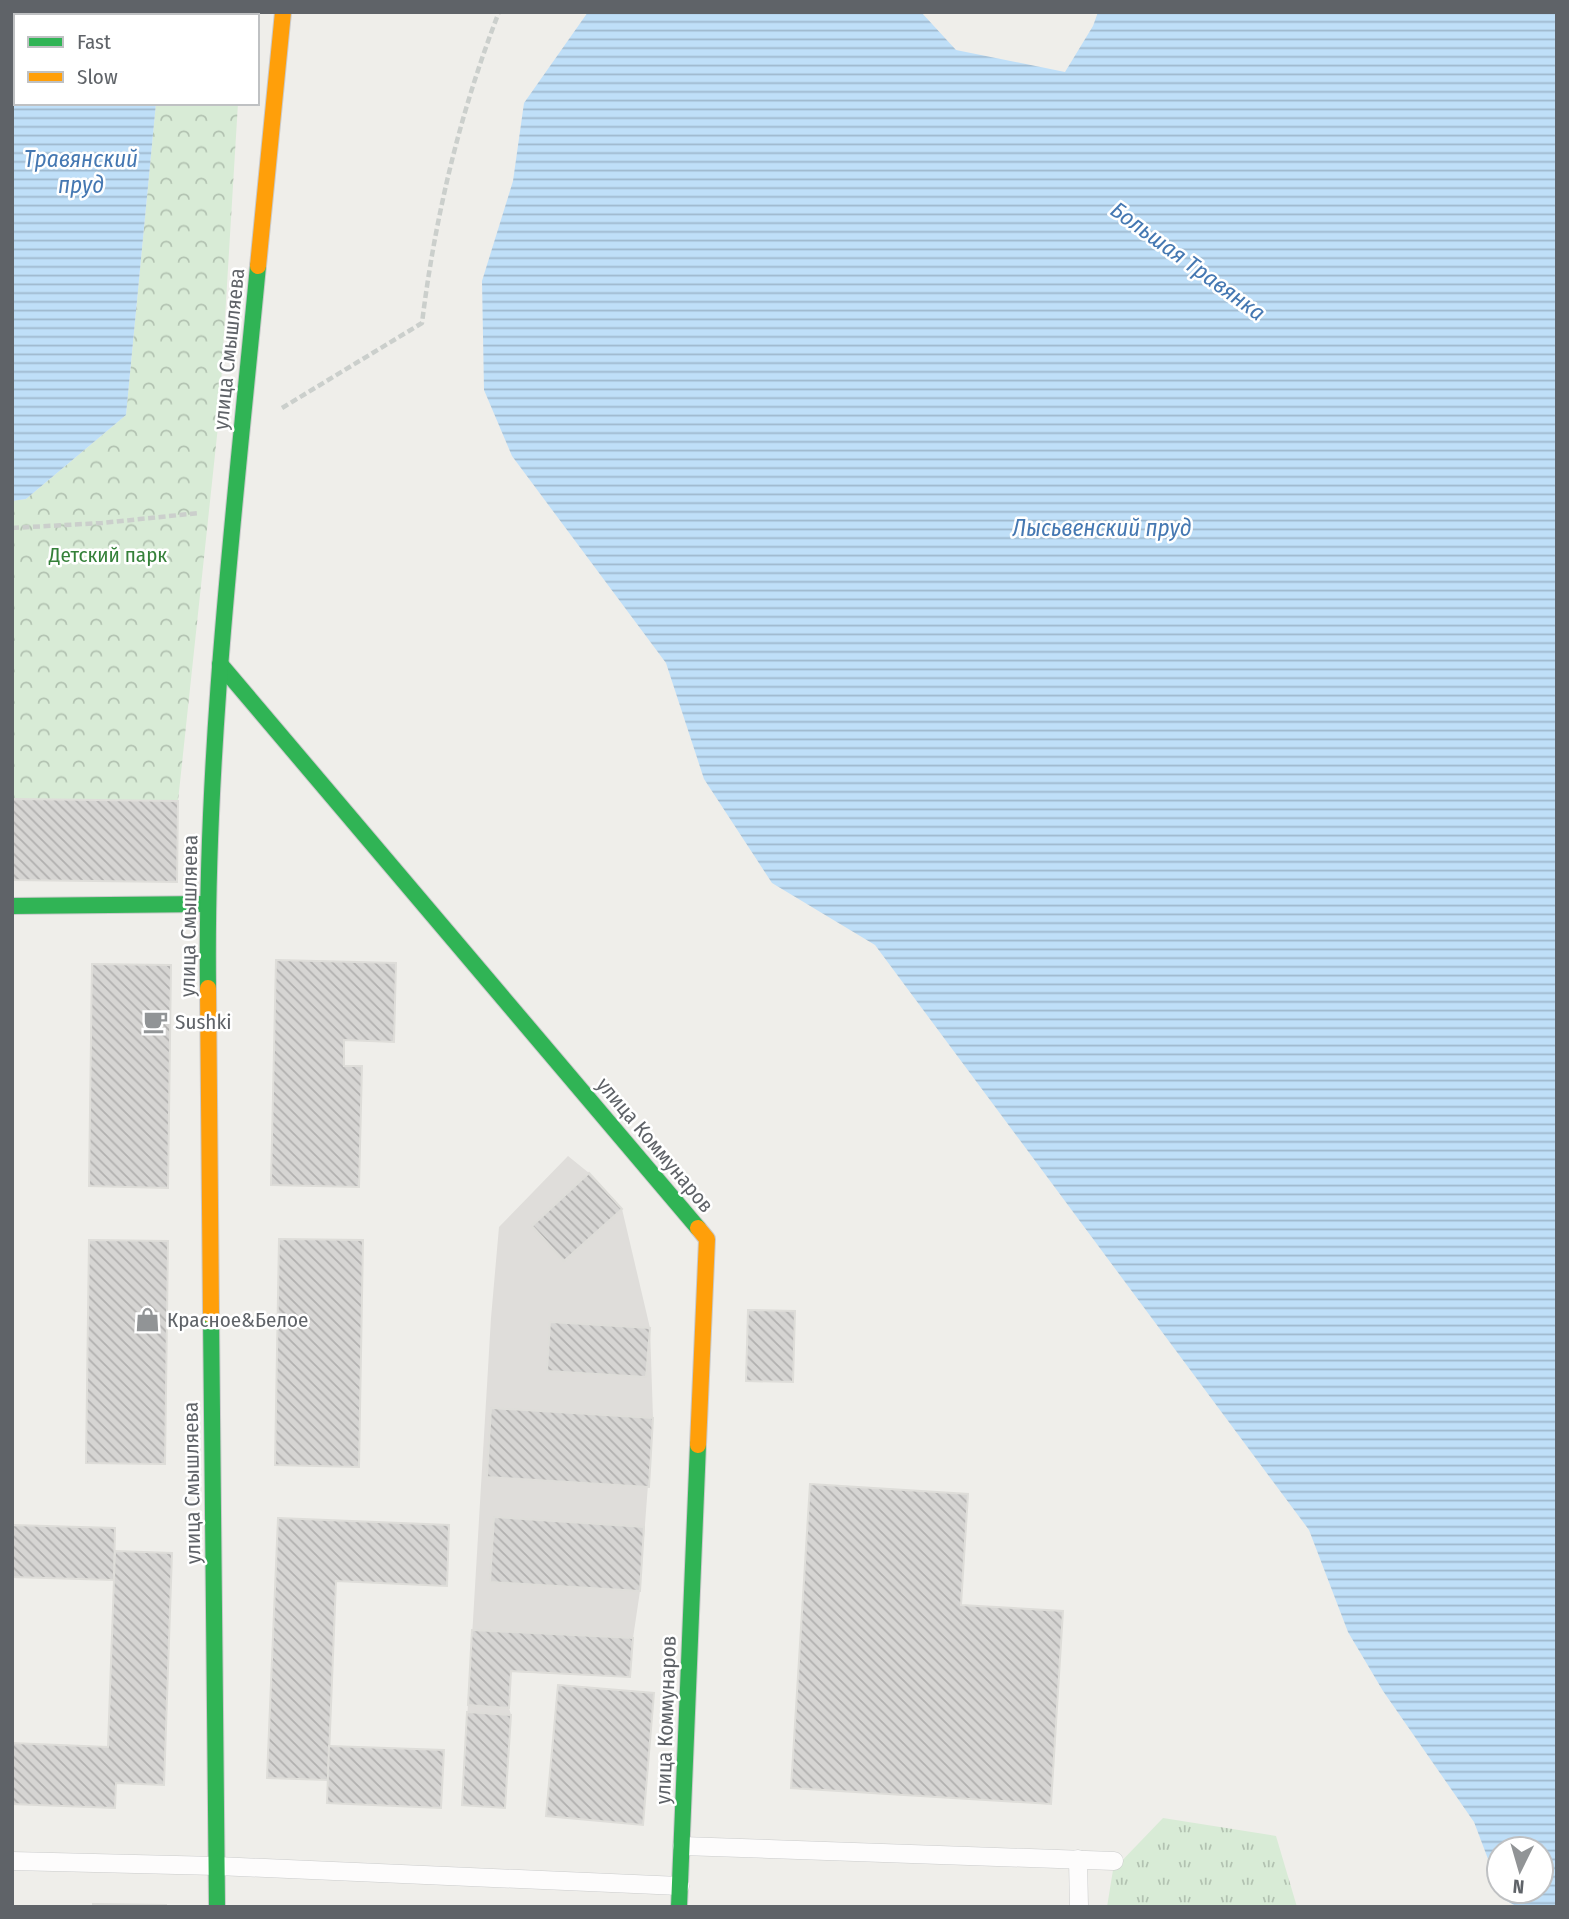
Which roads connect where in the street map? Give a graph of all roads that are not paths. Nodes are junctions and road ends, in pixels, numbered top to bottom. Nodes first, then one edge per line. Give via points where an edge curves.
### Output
1 (283, 12) edge
2 (220, 664) junction
3 (207, 904) junction
4 (12, 906) edge
5 (682, 1846) junction
6 (1078, 1859) junction
7 (12, 1861) edge
8 (1114, 1861) dead end
9 (217, 1866) junction
10 (680, 1886) junction
11 (217, 1907) edge
12 (679, 1907) edge
13 (1079, 1907) edge

1 - 2 street, улица Смышляева
2 - 3 street, улица Смышляева
2 - 5 street, улица Коммунаров via 707,1239
3 - 4 street
3 - 9 street, улица Смышляева
5 - 6 lane
5 - 10 street, улица Коммунаров
6 - 8 lane
6 - 13 lane
7 - 9 lane
9 - 10 lane
9 - 11 street, улица Смышляева
10 - 12 street, улица Коммунаров

